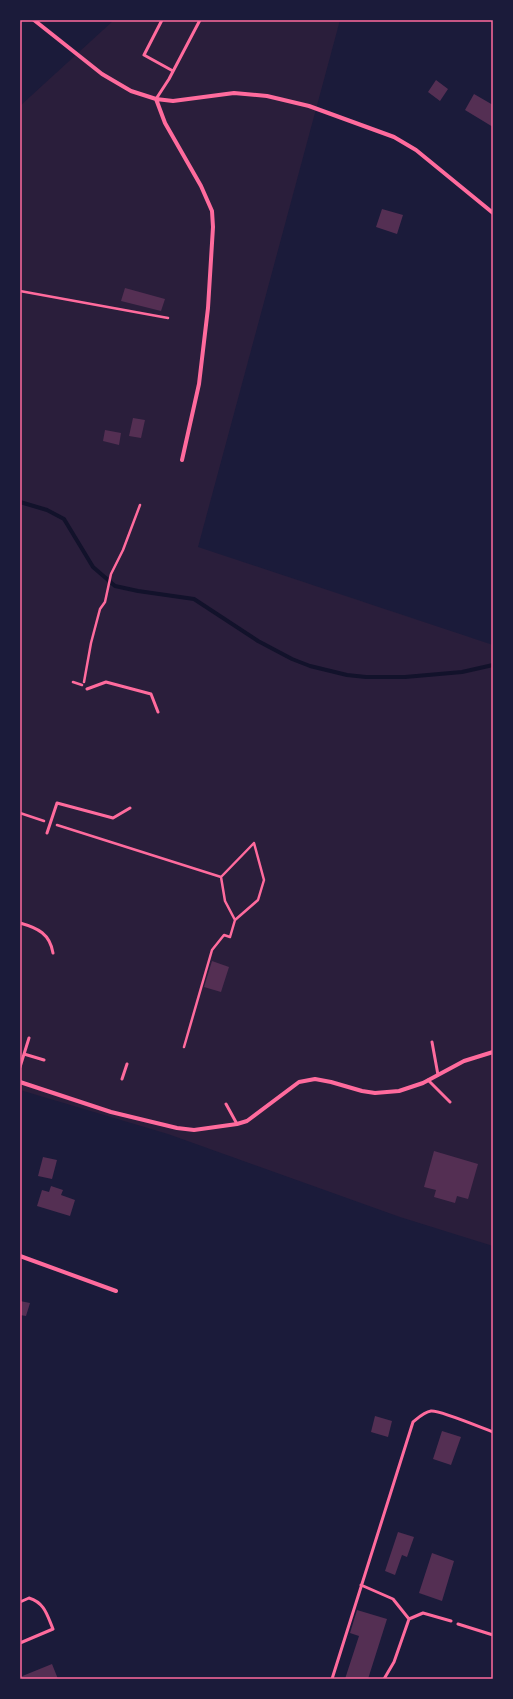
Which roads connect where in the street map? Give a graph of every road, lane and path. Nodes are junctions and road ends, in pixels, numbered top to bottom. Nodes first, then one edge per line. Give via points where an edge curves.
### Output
1 (34, 20) edge
2 (162, 20) edge
3 (200, 20) edge
4 (173, 71) junction
5 (156, 99) junction
6 (493, 213) edge
7 (20, 291) edge
8 (168, 318) dead end
9 (182, 460) dead end
10 (140, 505) dead end
11 (73, 682) dead end
12 (87, 689) dead end
13 (158, 712) dead end
14 (130, 808) dead end
15 (20, 813) edge
16 (50, 822) junction
17 (47, 834) dead end
18 (221, 877) junction
19 (235, 920) junction
20 (20, 923) edge
21 (53, 953) dead end
22 (29, 1038) dead end
23 (432, 1042) dead end
24 (184, 1047) dead end
25 (493, 1052) edge
26 (24, 1054) junction
27 (44, 1060) dead end
28 (126, 1064) dead end
29 (20, 1067) edge
30 (438, 1075) junction
31 (122, 1079) dead end
32 (428, 1080) junction
33 (20, 1082) edge
34 (450, 1102) dead end
35 (226, 1104) dead end
36 (237, 1124) junction
37 (20, 1256) edge
38 (116, 1291) dead end
39 (493, 1432) edge
40 (361, 1585) junction
41 (20, 1602) edge
42 (409, 1619) junction
43 (450, 1621) dead end
44 (458, 1624) dead end
45 (493, 1635) edge
46 (20, 1643) edge
47 (332, 1679) edge
48 (384, 1679) edge

1 - 5 street via 102,74 131,91
2 - 4 lane via 144,55
3 - 4 lane
4 - 5 lane
5 - 6 street via 174,101 234,93 267,96 309,106 394,137 416,150
5 - 9 street via 165,123 201,186 212,211 207,316 199,384
7 - 8 path
10 - 11 path via 123,550 110,574 83,686
12 - 13 lane via 106,682 145,692 151,694
14 - 16 lane via 113,818 57,803
15 - 16 path
16 - 17 lane
16 - 18 path
18 - 19 path via 225,901
18 - 19 path via 254,842 264,880 258,900
19 - 24 path via 230,937 224,935 212,950
20 - 21 lane via 34,927 51,942
22 - 26 lane
23 - 30 lane
25 - 30 street via 464,1061
26 - 27 lane
26 - 29 lane
28 - 31 lane
30 - 32 street
32 - 34 lane
32 - 36 street via 399,1091 375,1093 315,1079 299,1082 258,1114
33 - 36 street via 111,1112 177,1128 194,1130
35 - 36 lane
37 - 38 street
39 - 40 lane via 432,1411 413,1422
40 - 42 lane via 393,1599
40 - 47 lane
41 - 46 lane via 29,1598 38,1600 53,1629
42 - 43 lane via 423,1613
42 - 48 lane via 394,1662
44 - 45 lane

